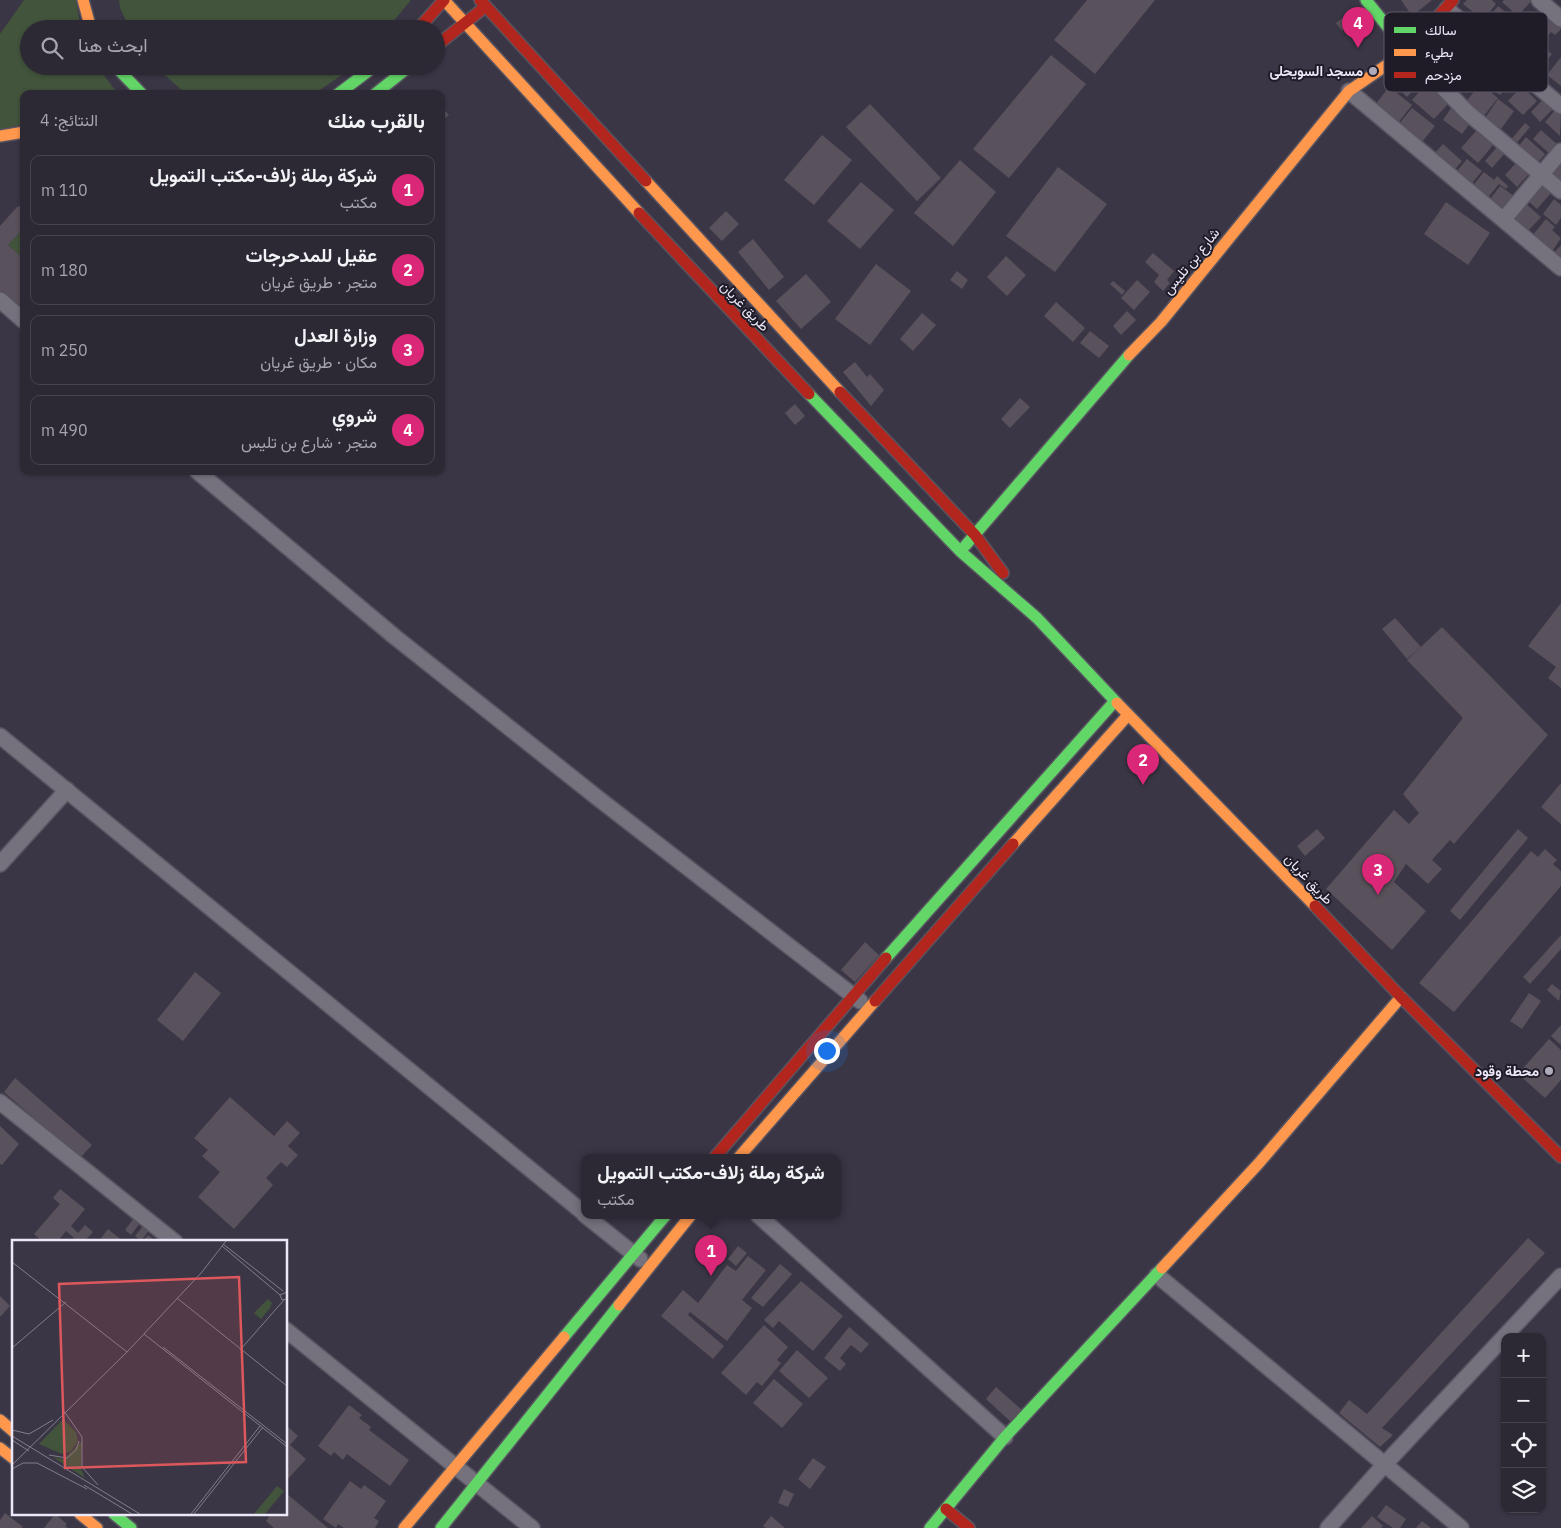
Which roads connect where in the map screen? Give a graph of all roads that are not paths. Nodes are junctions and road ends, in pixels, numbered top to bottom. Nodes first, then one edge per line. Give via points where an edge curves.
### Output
1 (82, 0) edge
2 (444, 0) edge
3 (1366, 0) edge
4 (1539, 0) edge
5 (483, 3) edge
6 (1561, 19) edge
7 (88, 20) edge
8 (426, 20) edge
9 (465, 22) junction
10 (1384, 22) edge
11 (445, 39) edge
12 (1384, 67) edge
13 (124, 75) edge
14 (363, 75) edge
15 (399, 75) edge
16 (138, 90) edge
17 (343, 90) edge
18 (380, 90) edge
19 (1349, 91) junction
20 (1447, 92) edge
21 (1546, 92) edge
22 (1561, 106) edge
23 (20, 133) edge
24 (0, 136) edge
25 (1561, 151) edge
26 (1541, 174) junction
27 (1561, 191) edge
28 (1504, 219) junction
29 (1561, 268) edge
30 (0, 300) edge
31 (20, 318) edge
32 (202, 475) edge
33 (975, 535) junction
34 (960, 551) junction
35 (1037, 618) junction
36 (1115, 701) junction
37 (1128, 715) junction
38 (0, 736) edge
39 (67, 790) junction
40 (0, 864) edge
41 (852, 995) junction
42 (1401, 997) junction
43 (869, 1007) junction
44 (0, 1102) edge
45 (718, 1154) edge
46 (742, 1154) edge
47 (1561, 1158) edge
48 (581, 1212) edge
49 (590, 1219) edge
50 (663, 1219) edge
51 (688, 1219) edge
52 (762, 1219) edge
53 (172, 1240) edge
54 (633, 1254) junction
55 (650, 1267) junction
56 (1157, 1275) junction
57 (1561, 1276) edge
58 (288, 1332) edge
59 (0, 1420) edge
60 (12, 1430) edge
61 (1005, 1437) junction
62 (12, 1441) edge
63 (2, 1450) edge
64 (1385, 1464) junction
65 (457, 1466) junction
66 (479, 1483) junction
67 (946, 1509) junction
68 (82, 1516) edge
69 (116, 1516) edge
70 (97, 1528) edge
71 (131, 1528) edge
72 (404, 1528) edge
73 (440, 1528) edge
74 (532, 1528) edge
75 (930, 1528) edge
76 (969, 1528) edge
77 (1328, 1528) edge
78 (1461, 1528) edge

1 - 7 main road
2 - 8 main road
2 - 9 main road, طريق غريان
3 - 10 main road
4 - 6 street
5 - 9 main road
5 - 33 main road, طريق غريان via 792,341
9 - 11 main road
9 - 34 main road, طريق غريان via 719,301
12 - 19 main road, شارع بن تليس
13 - 16 main road
14 - 17 main road
15 - 18 main road
19 - 28 street
19 - 33 main road, شارع بن تليس via 1161,322 1131,352
20 - 26 street
21 - 22 street
23 - 24 main road
25 - 26 street
26 - 27 street
26 - 28 street
28 - 29 street
30 - 31 street
32 - 41 street via 395,637
33 - 34 main road, شارع بن تليس
33 - 35 main road, طريق غريان
34 - 35 main road, طريق غريان
35 - 36 main road, طريق غريان
36 - 37 main road, طريق غريان
36 - 41 main road
37 - 42 main road, طريق غريان
37 - 43 main road
38 - 39 street
39 - 40 street
39 - 48 street
41 - 43 street
41 - 45 main road
42 - 47 main road, طريق غريان
42 - 56 main road via 1259,1163
43 - 46 main road
44 - 53 street
49 - 54 street
50 - 54 main road
51 - 55 main road
52 - 61 street
54 - 55 street
54 - 65 main road
55 - 66 main road
56 - 61 main road
56 - 64 street
57 - 64 street
58 - 65 street
59 - 60 main road
61 - 67 main road
62 - 63 main road
64 - 77 street
64 - 78 street
65 - 66 street
65 - 72 main road
66 - 73 main road
66 - 74 street
67 - 75 main road
67 - 76 main road
68 - 70 main road
69 - 71 main road

